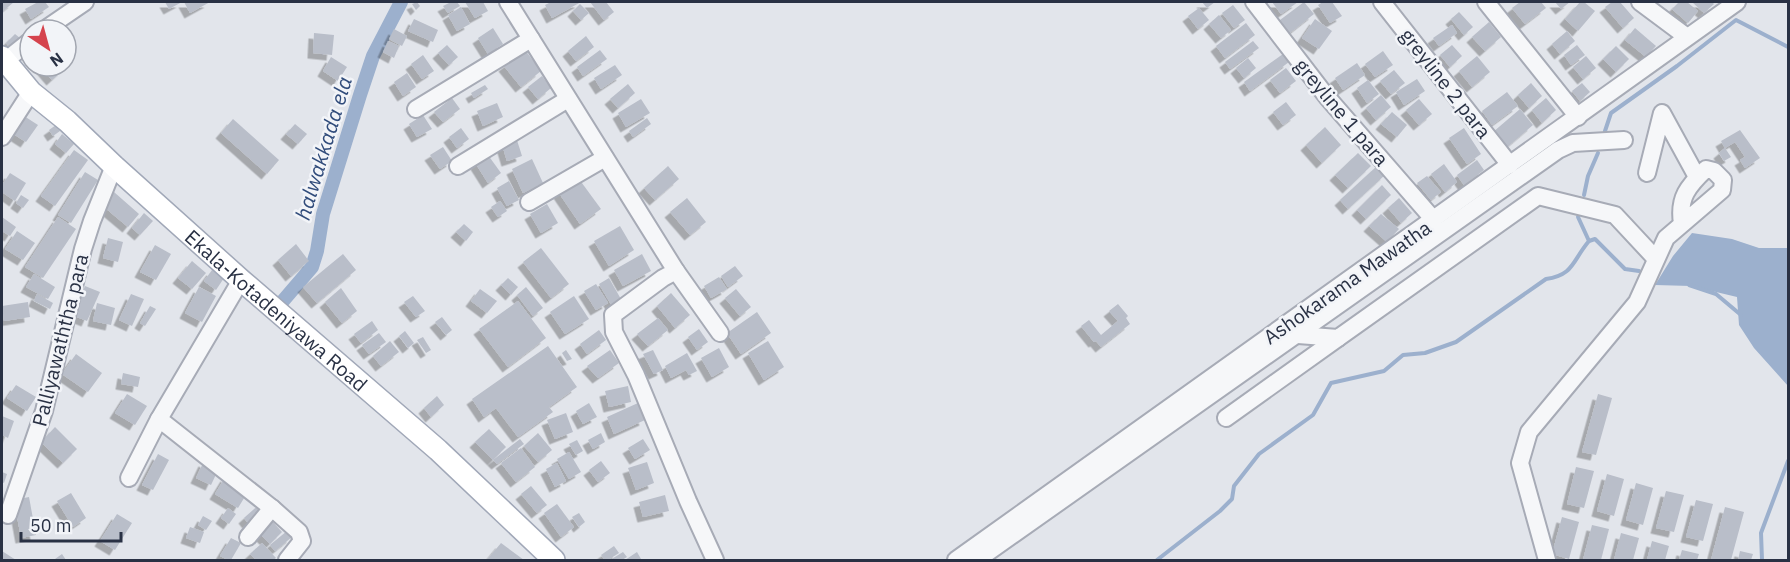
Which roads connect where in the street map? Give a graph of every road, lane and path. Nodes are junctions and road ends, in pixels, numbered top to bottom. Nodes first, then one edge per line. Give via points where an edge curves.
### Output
1 (84, 2) edge
2 (508, 2) edge
3 (1254, 2) edge
4 (1382, 2) edge
5 (1486, 2) edge
6 (1640, 2) edge
7 (1737, 2) edge
8 (61, 18) edge
9 (1687, 37) junction
10 (531, 39) junction
11 (18, 49) edge
12 (3, 59) edge
13 (31, 92) junction
14 (568, 99) junction
15 (416, 109) dead end
16 (1578, 117) junction
17 (2, 137) edge
18 (1624, 140) dead end
19 (605, 158) junction
20 (1510, 165) junction
21 (114, 166) junction
22 (458, 166) dead end
23 (1647, 173) dead end
24 (1697, 177) junction
25 (529, 202) dead end
26 (1434, 220) junction
27 (1682, 223) junction
28 (1656, 259) junction
29 (676, 271) junction
30 (241, 280) junction
31 (720, 333) dead end
32 (1298, 335) junction
33 (1338, 338) junction
34 (1226, 418) dead end
35 (159, 420) junction
36 (129, 478) dead end
37 (273, 508) junction
38 (8, 515) dead end
39 (248, 537) dead end
40 (287, 561) edge
41 (554, 561) edge
42 (715, 561) edge
43 (956, 561) edge
44 (977, 561) edge
45 (1547, 561) edge

1 - 8 street
2 - 10 street
3 - 26 street, greyline 1 para via 1327,97
4 - 20 street, greyline 2 para
5 - 16 street
6 - 9 street
7 - 9 street, Ashokarama Mawatha
9 - 16 street, Ashokarama Mawatha
10 - 14 street
10 - 15 street
11 - 12 street
12 - 13 main road, Ekala-Kotadeniyawa Road
13 - 17 street
13 - 21 main road, Ekala-Kotadeniyawa Road
14 - 19 street
14 - 22 street
16 - 20 street, Ashokarama Mawatha
18 - 32 street via 1573,143 1558,150
19 - 25 street
19 - 29 street
20 - 26 street, Ashokarama Mawatha
21 - 30 main road, Ekala-Kotadeniyawa Road
21 - 38 street, Palliyawaththa para via 83,249 44,411
23 - 24 street via 1662,114
24 - 27 street via 1680,208
24 - 27 street via 1706,169 1714,171 1723,180 1722,190
26 - 43 street, Ashokarama Mawatha
27 - 28 street via 1666,238
28 - 33 street via 1616,215 1538,196
28 - 45 street via 1637,302 1529,432 1520,463
29 - 31 street
29 - 42 street via 613,315 614,332
30 - 35 street
30 - 41 main road, Ekala-Kotadeniyawa Road via 438,450
32 - 33 street
32 - 44 street
33 - 34 street
35 - 36 street
35 - 37 street
37 - 39 street
37 - 40 street via 301,536 299,547

